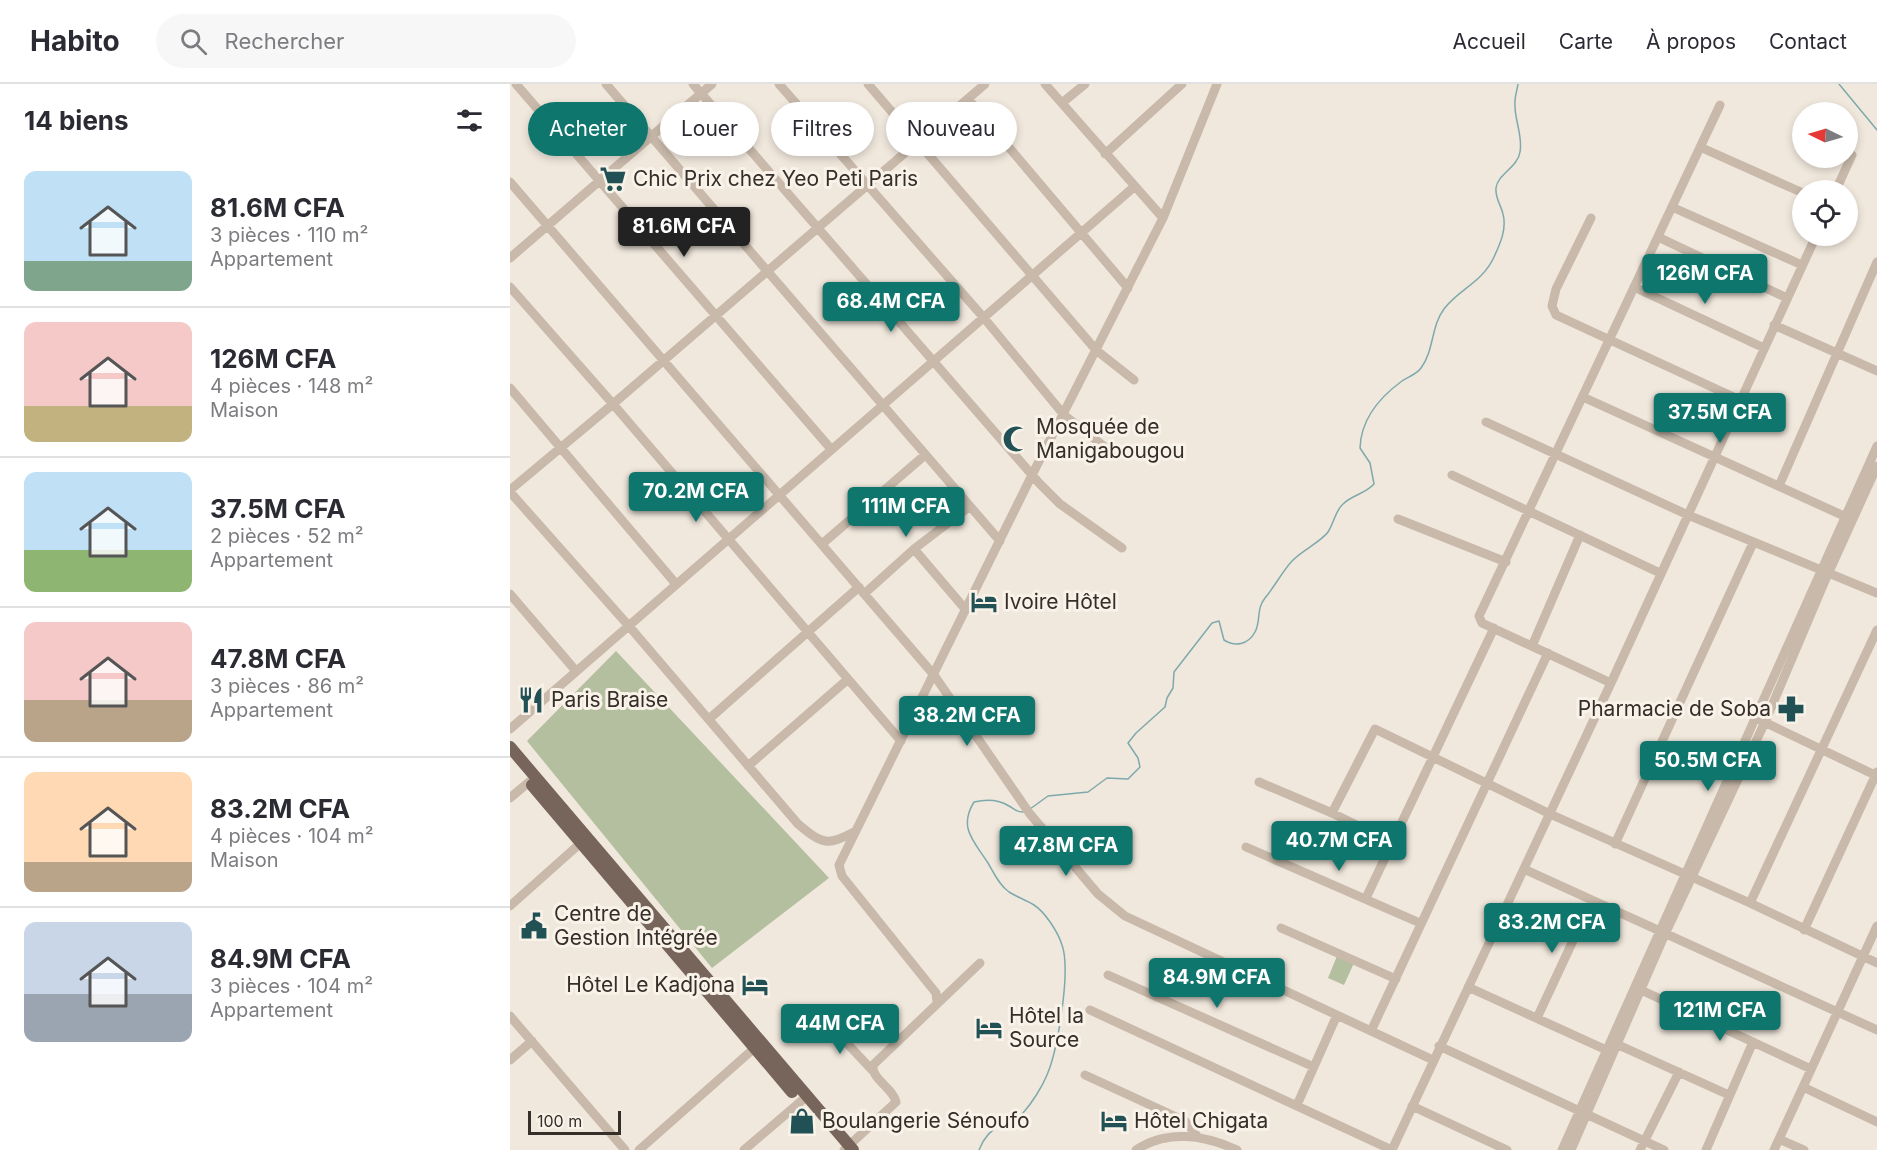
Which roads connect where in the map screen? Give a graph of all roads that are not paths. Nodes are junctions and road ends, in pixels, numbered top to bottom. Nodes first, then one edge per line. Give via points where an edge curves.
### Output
1 (516, 84) edge
2 (606, 84) edge
3 (693, 84) edge
4 (712, 84) edge
5 (779, 84) edge
6 (868, 84) edge
7 (985, 84) edge
8 (1045, 84) edge
9 (1085, 84) edge
10 (1182, 84) edge
11 (1217, 84) edge
12 (701, 93) junction
13 (968, 99) junction
14 (964, 102) edge
15 (1062, 104) junction
16 (886, 105) edge
17 (1720, 105) dead end
18 (651, 137) junction
19 (1700, 147) junction
20 (1106, 154) junction
21 (900, 156) edge
22 (931, 156) edge
23 (600, 181) junction
24 (510, 182) edge
25 (867, 184) junction
26 (1134, 187) junction
27 (1792, 188) edge
28 (1672, 207) junction
29 (1163, 218) junction
30 (1591, 218) dead end
31 (547, 226) junction
32 (817, 227) junction
33 (1082, 232) junction
34 (1658, 237) junction
35 (1811, 246) edge
36 (510, 258) edge
37 (1877, 262) edge
38 (1802, 265) junction
39 (766, 271) junction
40 (1033, 275) junction
41 (510, 287) edge
42 (1634, 287) junction
43 (1128, 288) junction
44 (1787, 298) junction
45 (715, 315) junction
46 (984, 318) junction
47 (1774, 325) junction
48 (1610, 340) junction
49 (1764, 348) junction
50 (1096, 350) junction
51 (1837, 352) junction
52 (664, 361) junction
53 (933, 361) junction
54 (1877, 370) edge
55 (1134, 380) dead end
56 (510, 388) edge
57 (1583, 397) junction
58 (1740, 400) junction
59 (613, 404) junction
60 (883, 405) junction
61 (1064, 415) junction
62 (1486, 422) dead end
63 (1877, 446) edge
64 (562, 447) junction
65 (831, 449) junction
66 (1110, 451) dead end
67 (1557, 454) junction
68 (925, 455) junction
69 (1714, 456) junction
70 (1877, 466) edge
71 (1032, 475) junction
72 (1452, 475) dead end
73 (1779, 486) junction
74 (510, 491) edge
75 (779, 494) junction
76 (969, 507) junction
77 (1529, 512) junction
78 (1688, 515) junction
79 (1844, 516) junction
80 (1398, 519) dead end
81 (1580, 536) junction
82 (728, 539) junction
83 (1000, 542) junction
84 (1754, 543) junction
85 (822, 544) junction
86 (1122, 548) dead end
87 (914, 549) junction
88 (1506, 562) junction
89 (1824, 572) junction
90 (1660, 573) junction
91 (676, 584) junction
92 (861, 590) junction
93 (1877, 593) edge
94 (510, 594) edge
95 (966, 610) junction
96 (628, 625) junction
97 (1494, 628) junction
98 (1877, 630) edge
99 (806, 632) junction
100 (1532, 646) junction
101 (1548, 653) junction
102 (576, 671) junction
103 (933, 675) junction
104 (847, 680) junction
105 (1611, 683) junction
106 (1756, 717) junction
107 (709, 718) junction
108 (1765, 722) junction
109 (510, 729) edge
110 (901, 741) junction
111 (510, 747) edge
112 (1821, 749) junction
113 (1432, 757) junction
114 (510, 759) edge
115 (748, 766) junction
116 (1876, 774) edge
117 (529, 782) junction
118 (1259, 782) dead end
119 (1487, 783) junction
120 (510, 798) edge
121 (1332, 813) junction
122 (1550, 814) junction
123 (856, 831) junction
124 (584, 840) junction
125 (1391, 842) junction
126 (1615, 844) junction
127 (1246, 846) dead end
128 (1524, 868) junction
129 (1689, 876) junction
130 (1366, 898) junction
131 (1592, 900) junction
132 (1750, 903) junction
133 (510, 906) edge
134 (1420, 923) junction
135 (1877, 926) edge
136 (1281, 928) dead end
137 (1804, 930) junction
138 (1662, 933) junction
139 (1863, 957) junction
140 (980, 963) dead end
141 (1877, 963) edge
142 (1108, 975) dead end
143 (1396, 979) junction
144 (1468, 987) junction
145 (1641, 990) junction
146 (937, 1002) junction
147 (1090, 1010) dead end
148 (1837, 1012) junction
149 (510, 1016) edge
150 (1337, 1016) junction
151 (1538, 1018) junction
152 (827, 1022) dead end
153 (1877, 1030) edge
154 (1371, 1031) junction
155 (532, 1041) junction
156 (1753, 1042) junction
157 (757, 1045) junction
158 (1439, 1046) junction
159 (1613, 1048) junction
160 (510, 1060) edge
161 (1433, 1060) junction
162 (1314, 1067) junction
163 (1811, 1069) junction
164 (872, 1070) junction
165 (1679, 1072) junction
166 (1085, 1075) dead end
167 (1803, 1087) junction
168 (1729, 1095) junction
169 (803, 1099) junction
170 (1297, 1106) junction
171 (1412, 1106) junction
172 (1582, 1114) junction
173 (1877, 1122) edge
174 (1198, 1137) junction
175 (1779, 1139) junction
176 (1642, 1145) edge
177 (847, 1149) edge
178 (625, 1150) edge
179 (639, 1150) edge
180 (744, 1150) edge
181 (1136, 1150) edge
182 (1148, 1150) edge
183 (1222, 1150) edge
184 (1237, 1150) edge
185 (1392, 1150) edge
186 (1507, 1150) edge
187 (1562, 1150) edge
188 (1571, 1150) edge
189 (1664, 1150) edge
190 (1706, 1150) edge
191 (1774, 1150) edge
192 (1804, 1150) edge

1 - 23 street
2 - 18 street
3 - 12 street
4 - 12 street
5 - 25 street
6 - 16 street
7 - 13 street
8 - 15 street
9 - 15 street
10 - 20 street
11 - 29 street
12 - 18 street
12 - 32 street
13 - 14 street
13 - 33 street
15 - 20 street
17 - 19 street
18 - 23 street
18 - 39 street
19 - 27 street
19 - 28 street
20 - 26 street
21 - 25 street
22 - 40 street
23 - 31 street
23 - 45 street
24 - 31 street
25 - 32 street
25 - 46 street
26 - 29 street
26 - 33 street
28 - 34 street
28 - 38 street
29 - 43 street
30 - 48 street via 1556,289 1552,306 1556,315
31 - 36 street
31 - 52 street
32 - 39 street
32 - 53 street
33 - 40 street
33 - 43 street
34 - 42 street
34 - 44 street
35 - 38 street
37 - 51 street
38 - 44 street
39 - 45 street
39 - 60 street
40 - 46 street
40 - 50 street
41 - 59 street
42 - 48 street
42 - 49 street
43 - 50 street
44 - 47 street
45 - 52 street
45 - 65 street
46 - 53 street
46 - 61 street
47 - 49 street
47 - 51 street
48 - 57 street
48 - 58 street
49 - 58 street
50 - 55 street
50 - 61 street
51 - 54 street
51 - 73 street
52 - 59 street
52 - 75 street
53 - 60 street
53 - 71 street
56 - 64 street
57 - 67 street
57 - 69 street
58 - 69 street
59 - 64 street
59 - 82 street
60 - 65 street
60 - 68 street
61 - 66 street
61 - 71 street
62 - 67 street
63 - 79 street
64 - 74 street
64 - 91 street
65 - 75 street
67 - 77 street
67 - 78 street
68 - 76 street
68 - 85 street
69 - 73 street
69 - 78 street
70 - 89 street
71 - 83 street
71 - 86 street via 1060,504
72 - 77 street
73 - 79 street
74 - 96 street
75 - 82 street
75 - 85 street
76 - 83 street
76 - 87 street
77 - 81 street
77 - 88 street
78 - 84 street
78 - 90 street
79 - 89 street
80 - 88 street
81 - 90 street
81 - 100 street
82 - 91 street
82 - 99 street
83 - 95 street
84 - 89 street
84 - 126 street
85 - 92 street
87 - 92 street
87 - 95 street
88 - 97 street via 1479,616 1482,623
89 - 93 street
89 - 106 street
89 - 108 street
90 - 105 street
91 - 96 street
92 - 99 street
92 - 103 street
94 - 102 street
95 - 103 street
96 - 102 street
96 - 107 street
97 - 100 street
97 - 113 street
98 - 112 street
99 - 104 street
99 - 107 street
100 - 101 street
101 - 105 street
101 - 119 street
102 - 109 street
103 - 110 street
103 - 150 street via 1030,814 1098,894 1125,916
104 - 110 street
104 - 115 street
105 - 122 street
106 - 108 street
106 - 129 street
107 - 115 street
108 - 112 street
108 - 129 street
110 - 123 street
111 - 124 main road
112 - 116 street
112 - 132 street
113 - 119 street
113 - 121 street via 1375,729
113 - 125 street
114 - 117 main road
115 - 123 street via 815,838 836,842
116 - 137 street
117 - 120 street
117 - 124 main road
118 - 121 street
119 - 122 street
119 - 134 street
121 - 125 street
122 - 126 street
122 - 128 street
123 - 146 street via 839,870 936,993
124 - 133 street
124 - 157 main road
125 - 130 street
126 - 129 street
127 - 130 street
128 - 131 street
128 - 144 street
129 - 132 street
129 - 138 street
130 - 134 street
131 - 138 street
131 - 151 street
132 - 137 street
134 - 143 street
135 - 139 street
136 - 143 street
137 - 139 street
138 - 145 street
138 - 148 street
138 - 159 street
139 - 141 street
139 - 148 street
140 - 146 street
142 - 162 street
143 - 154 street
144 - 151 street
144 - 158 street
145 - 156 street
145 - 159 street
146 - 164 street
147 - 170 street
148 - 153 street
148 - 163 street
149 - 155 street
150 - 154 street
150 - 162 street
151 - 159 street
152 - 164 street
154 - 161 street
155 - 160 street
155 - 178 street
156 - 163 street
156 - 168 street
157 - 169 main road
157 - 179 street
158 - 161 street
158 - 172 street
159 - 165 street
159 - 172 street
161 - 171 street
162 - 170 street
163 - 167 street
164 - 177 street via 896,1102
165 - 168 street
165 - 176 street
166 - 174 street via 1185,1121
167 - 173 street
167 - 175 street
168 - 190 street
169 - 177 main road
169 - 180 street
170 - 185 street
171 - 185 street
171 - 186 street
172 - 176 street
172 - 187 street
172 - 188 street
174 - 181 street via 1159,1140
174 - 184 street
175 - 191 street
175 - 192 street
176 - 189 street
182 - 183 street via 1174,1142

